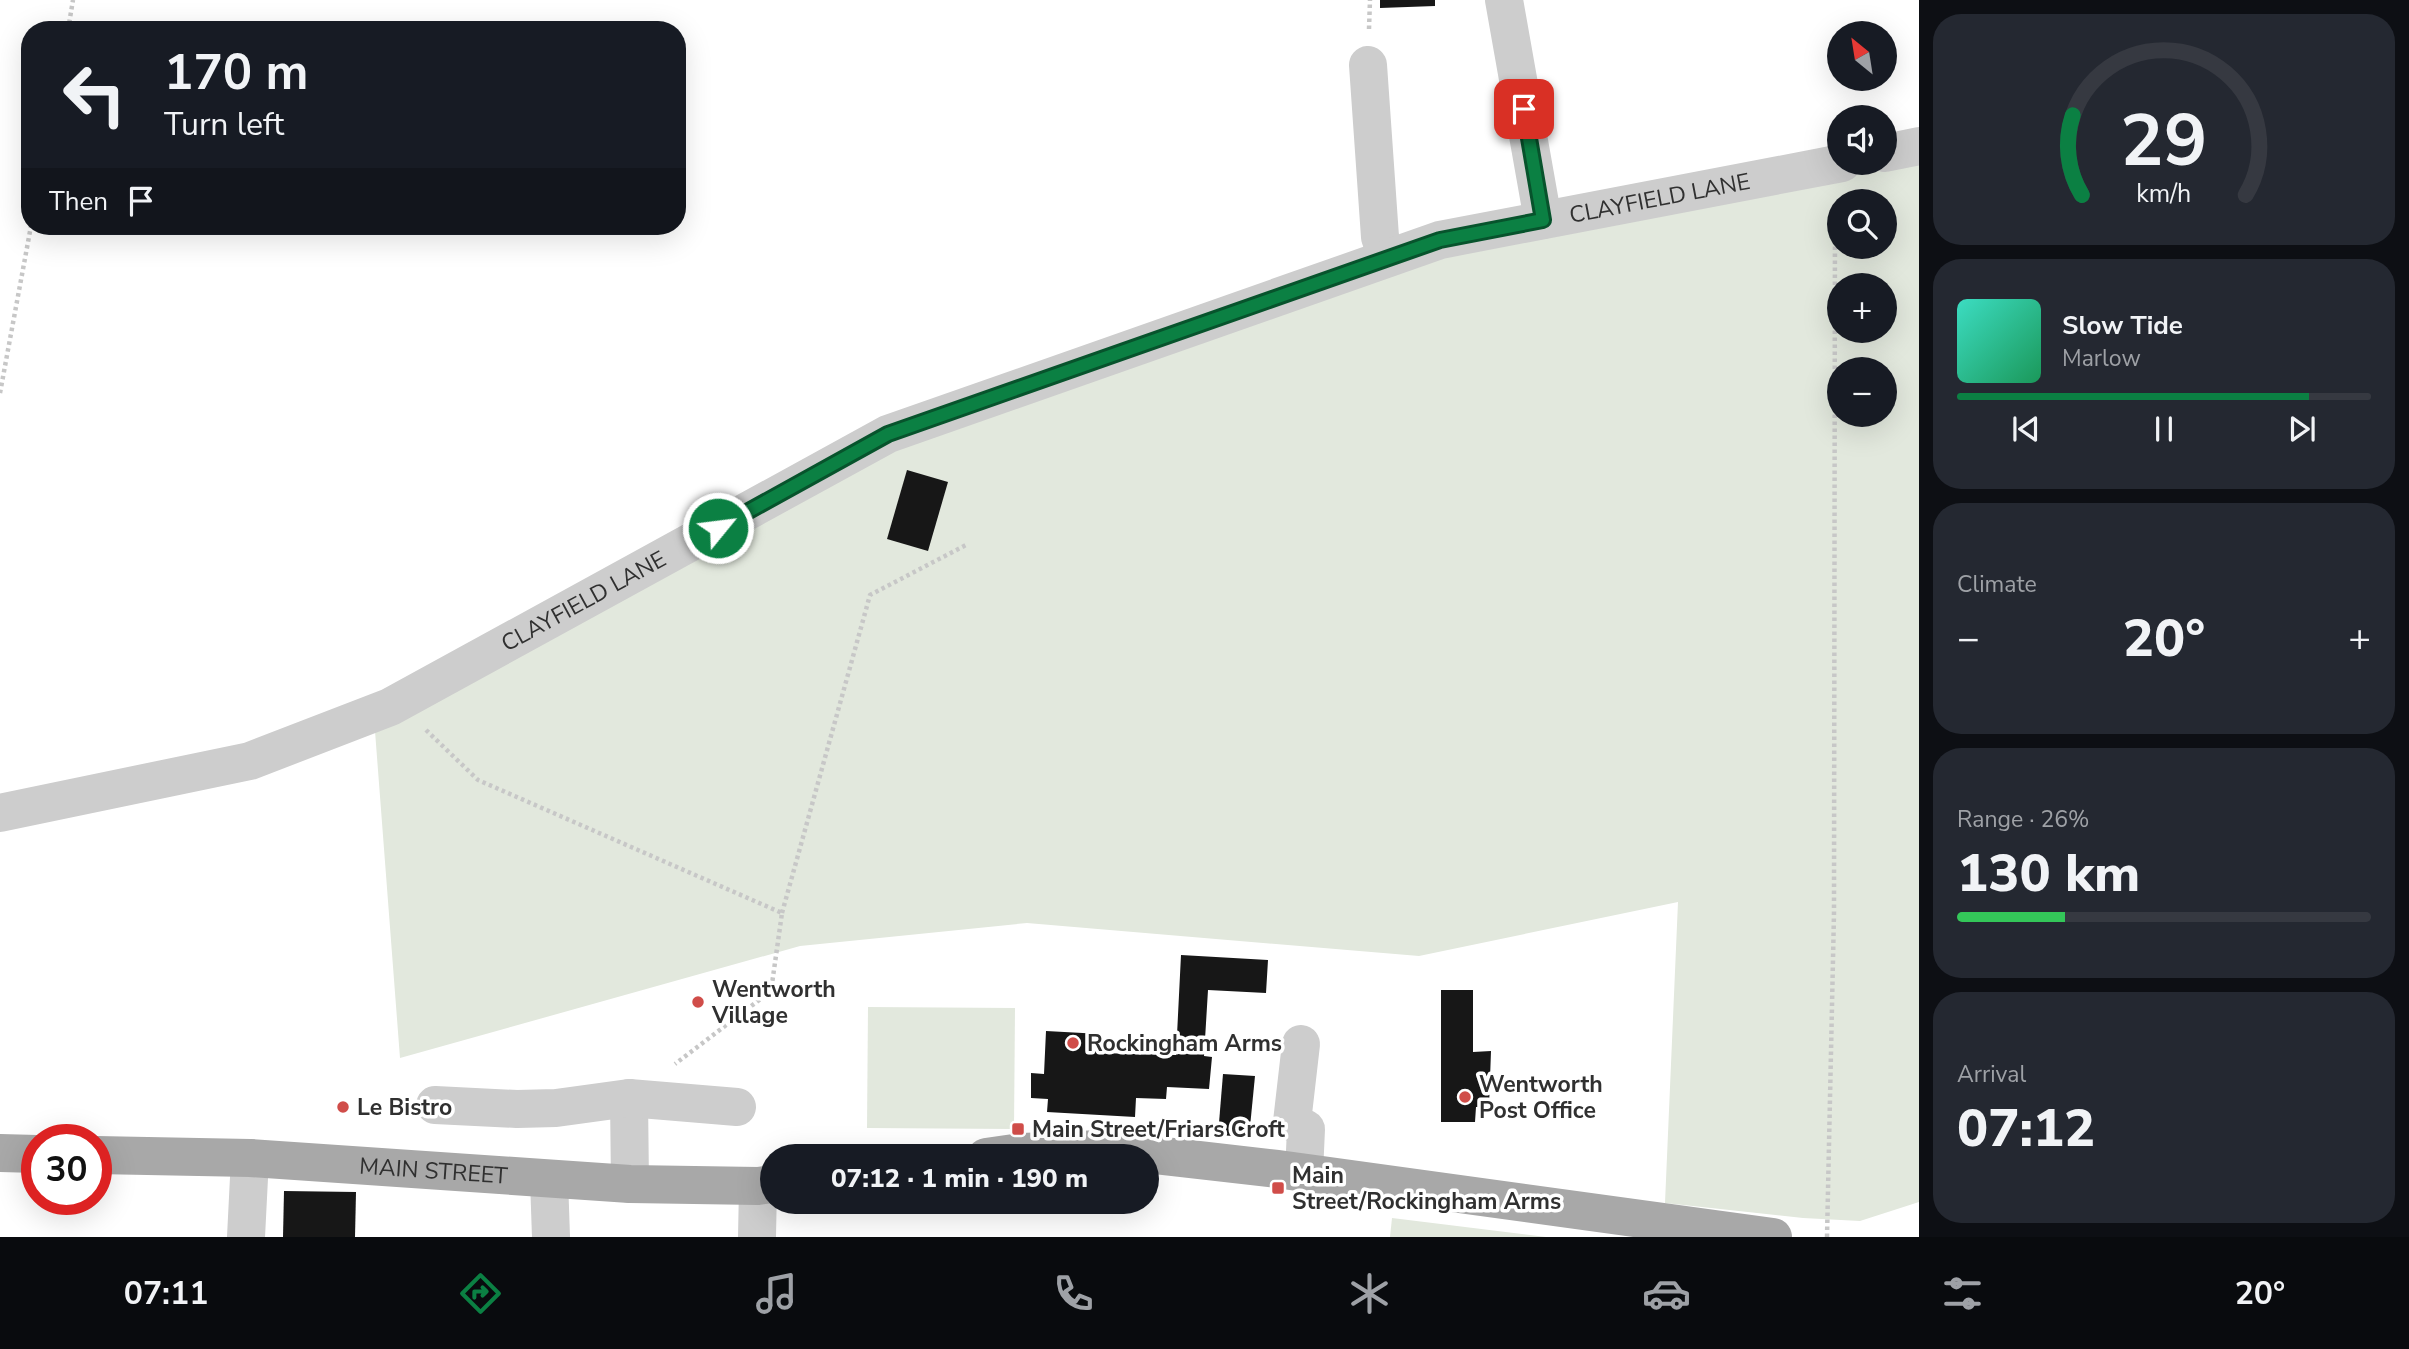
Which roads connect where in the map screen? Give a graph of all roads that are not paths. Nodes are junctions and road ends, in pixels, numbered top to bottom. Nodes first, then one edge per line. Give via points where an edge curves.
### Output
1 (1504, 0) edge
2 (1368, 65) dead end
3 (1919, 146) edge
4 (1897, 151) edge
5 (1827, 166) edge
6 (1543, 220) junction
7 (1387, 258) junction
8 (0, 813) edge
9 (1301, 1044) dead end
10 (629, 1098) junction
11 (436, 1105) dead end
12 (737, 1107) dead end
13 (0, 1153) edge
14 (21, 1154) edge
15 (112, 1155) edge
16 (1159, 1156) edge
17 (250, 1158) junction
18 (1304, 1173) junction
19 (549, 1179) junction
20 (630, 1184) junction
21 (760, 1185) edge
22 (761, 1214) edge
23 (246, 1237) edge
24 (551, 1237) edge
25 (757, 1237) edge
26 (1773, 1237) edge

1 - 6 street
2 - 7 street via 1380,237
3 - 4 street
5 - 6 street, CLAYFIELD LANE
6 - 7 street, CLAYFIELD LANE via 1440,240
7 - 8 street, CLAYFIELD LANE via 888,434 401,702 250,761
9 - 18 street via 1292,1122 1306,1129
10 - 11 street via 543,1108
10 - 12 street
10 - 20 street
13 - 14 main road
15 - 17 main road, MAIN STREET
16 - 18 main road
17 - 19 main road, MAIN STREET
17 - 23 street
18 - 26 main road
19 - 20 main road, MAIN STREET
19 - 24 street
20 - 21 main road, MAIN STREET
22 - 25 street

